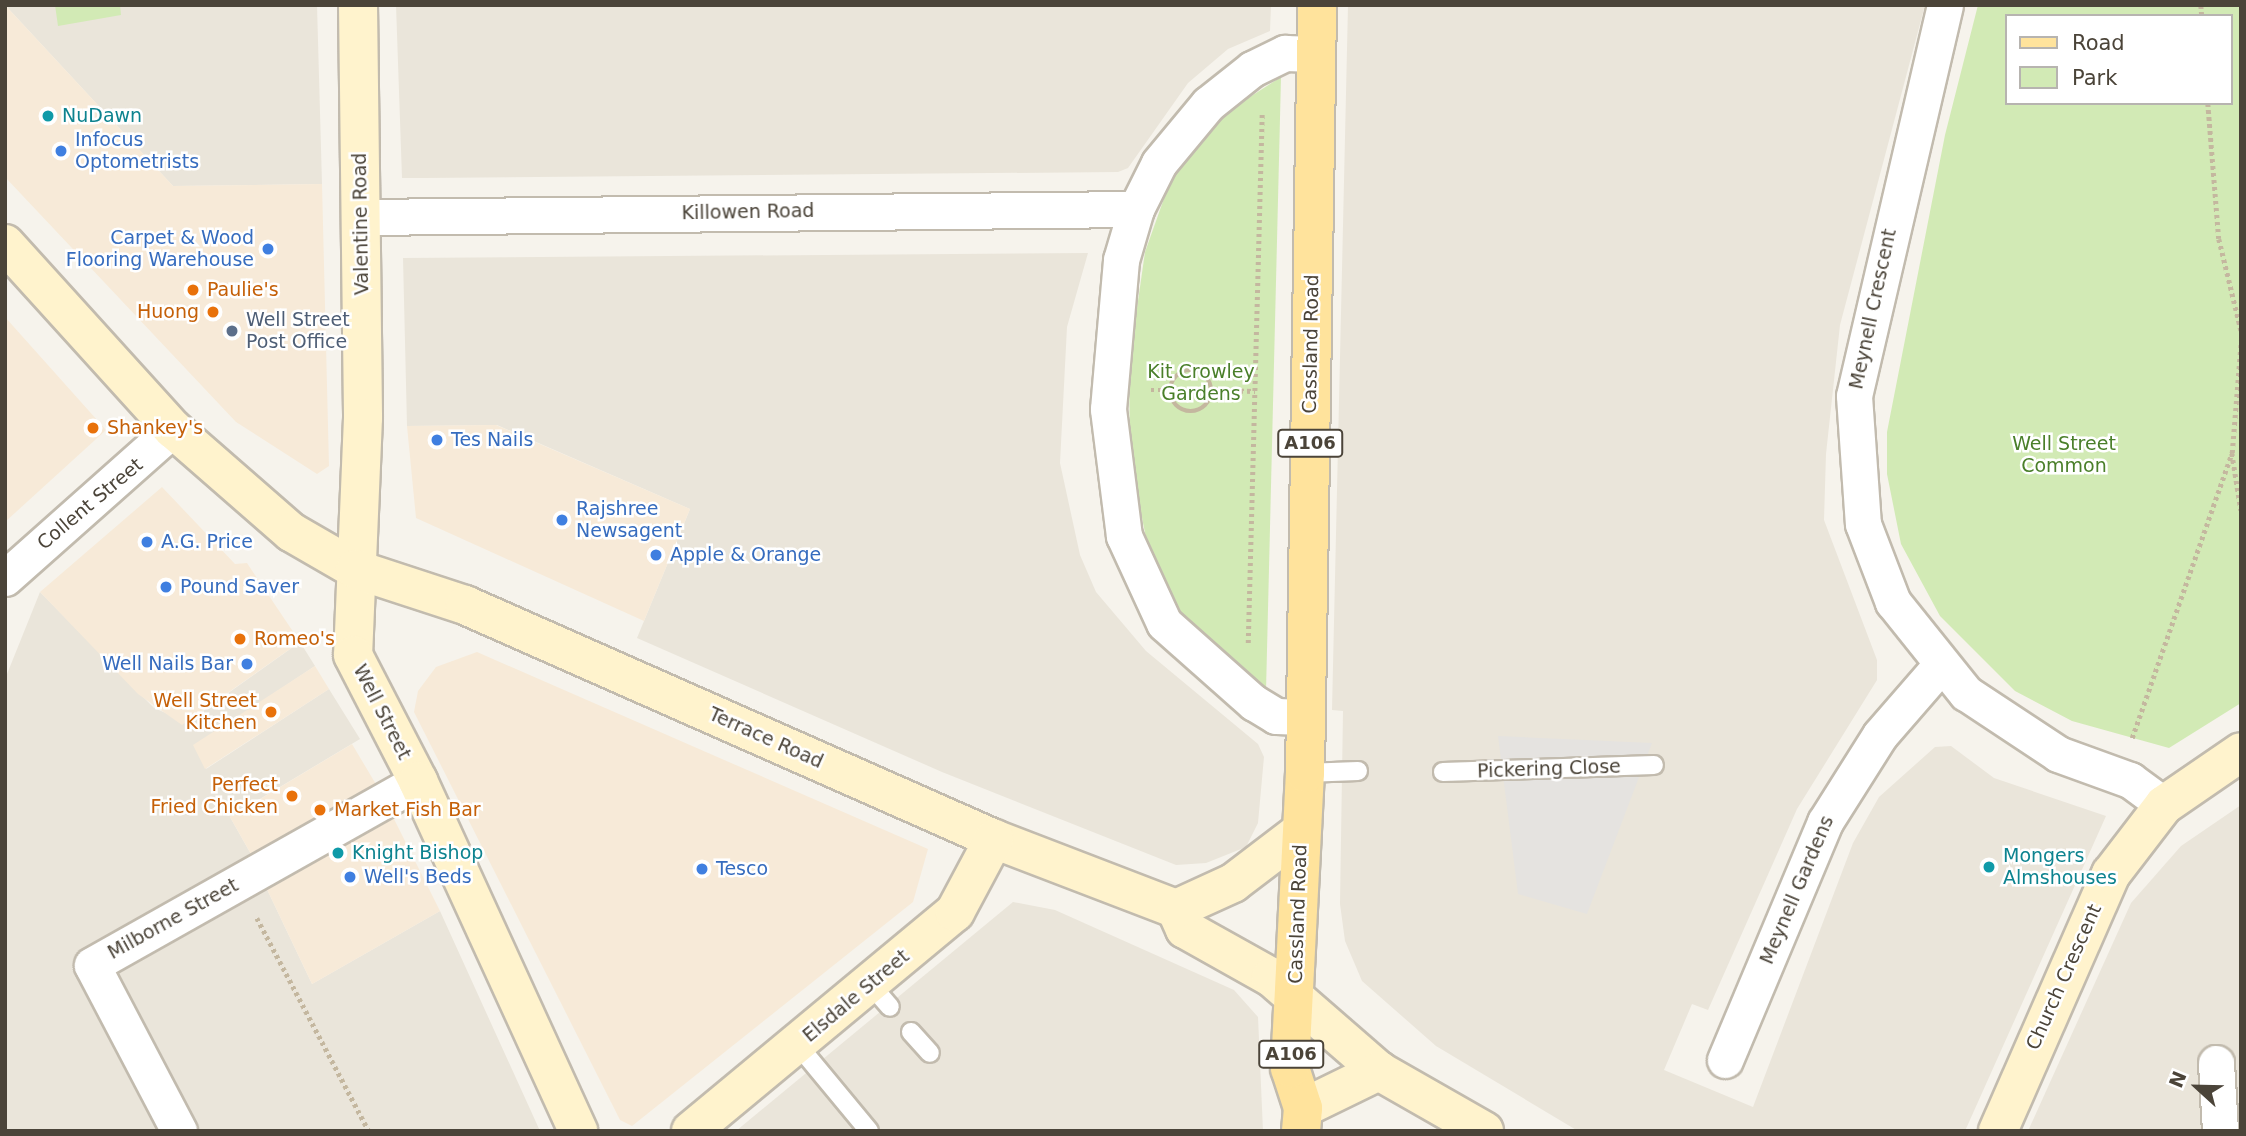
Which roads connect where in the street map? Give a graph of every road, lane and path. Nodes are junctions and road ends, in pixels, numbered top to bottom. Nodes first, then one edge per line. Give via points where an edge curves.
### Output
1 (358, 5) edge
2 (1317, 5) edge
3 (1945, 5) edge
4 (1316, 54) junction
5 (1252, 69) junction
6 (2208, 105) edge
7 (1262, 120) junction
8 (1250, 125) dead end
9 (1136, 209) junction
10 (361, 217) junction
11 (5, 244) edge
12 (2241, 330) edge
13 (2241, 340) edge
14 (1140, 390) dead end
15 (1171, 390) junction
16 (1212, 390) junction
17 (1255, 390) junction
18 (173, 429) junction
19 (2232, 453) junction
20 (2241, 510) edge
21 (355, 569) junction
22 (5, 578) edge
23 (1239, 635) dead end
24 (1249, 639) junction
25 (1940, 666) junction
26 (1234, 689) junction
27 (1304, 717) junction
28 (2241, 752) edge
29 (1654, 765) dead end
30 (1358, 771) dead end
31 (1443, 772) dead end
32 (1304, 773) junction
33 (2118, 775) junction
34 (418, 782) junction
35 (2164, 805) junction
36 (1300, 832) junction
37 (994, 839) junction
38 (239, 883) junction
39 (1176, 909) junction
40 (1296, 998) junction
41 (911, 1032) dead end
42 (797, 1044) junction
43 (930, 1053) dead end
44 (1726, 1060) dead end
45 (2216, 1063) dead end
46 (1379, 1071) junction
47 (1302, 1119) edge
48 (179, 1131) edge
49 (369, 1131) edge
50 (579, 1131) edge
51 (691, 1131) edge
52 (870, 1131) edge
53 (1484, 1131) edge
54 (1998, 1131) edge
55 (2220, 1131) edge

1 - 10 street, Valentine Road
2 - 4 main road, Cassland Road / A106
3 - 25 street, Meynell Crescent via 1854,396 1863,524 1876,569
4 - 5 street via 1285,53
4 - 27 main road, Cassland Road / A106
5 - 7 path
5 - 9 street via 1182,133
6 - 12 path via 2219,239
7 - 8 path
7 - 17 path
9 - 10 street, Killowen Road
9 - 26 street via 1111,330 1113,486 1139,577 1164,622
10 - 21 street, Valentine Road via 363,418
11 - 18 street
13 - 19 path
14 - 15 path
15 - 16 path via 1180,374 1191,370 1203,374
15 - 16 path via 1175,404 1188,412 1207,404
16 - 17 path
17 - 24 path
18 - 21 street via 261,512
18 - 22 street, Collent Street
19 - 20 path
19 - 33 path
21 - 34 street, Well Street via 357,672
21 - 37 street, Terrace Road via 465,604
23 - 24 path
24 - 26 path via 1243,677
25 - 33 street, Meynell Crescent via 1994,716 2058,754
25 - 44 street, Meynell Gardens via 1880,735 1825,822
26 - 27 street via 1276,716
27 - 32 main road, Cassland Road / A106
28 - 35 street, Church Crescent
29 - 31 lane, Pickering Close
30 - 32 lane
32 - 36 main road, Cassland Road / A106
33 - 35 street, Meynell Crescent
34 - 38 street, Milborne Street
34 - 50 street, Well Street
35 - 54 street, Church Crescent via 2131,844 2092,911
36 - 39 street via 1233,883
36 - 40 main road, Cassland Road / A106
37 - 39 street, Terrace Road
37 - 42 street, Elsdale Street via 955,912 880,996
38 - 48 street, Milborne Street via 92,965
38 - 49 path
39 - 40 street via 1185,929 1249,961
40 - 46 street
40 - 47 main road, Cassland Road / A106 via 1290,1068
41 - 43 lane
42 - 51 street, Elsdale Street
42 - 52 lane
45 - 55 street
46 - 47 street, Cassland Road
46 - 53 street

